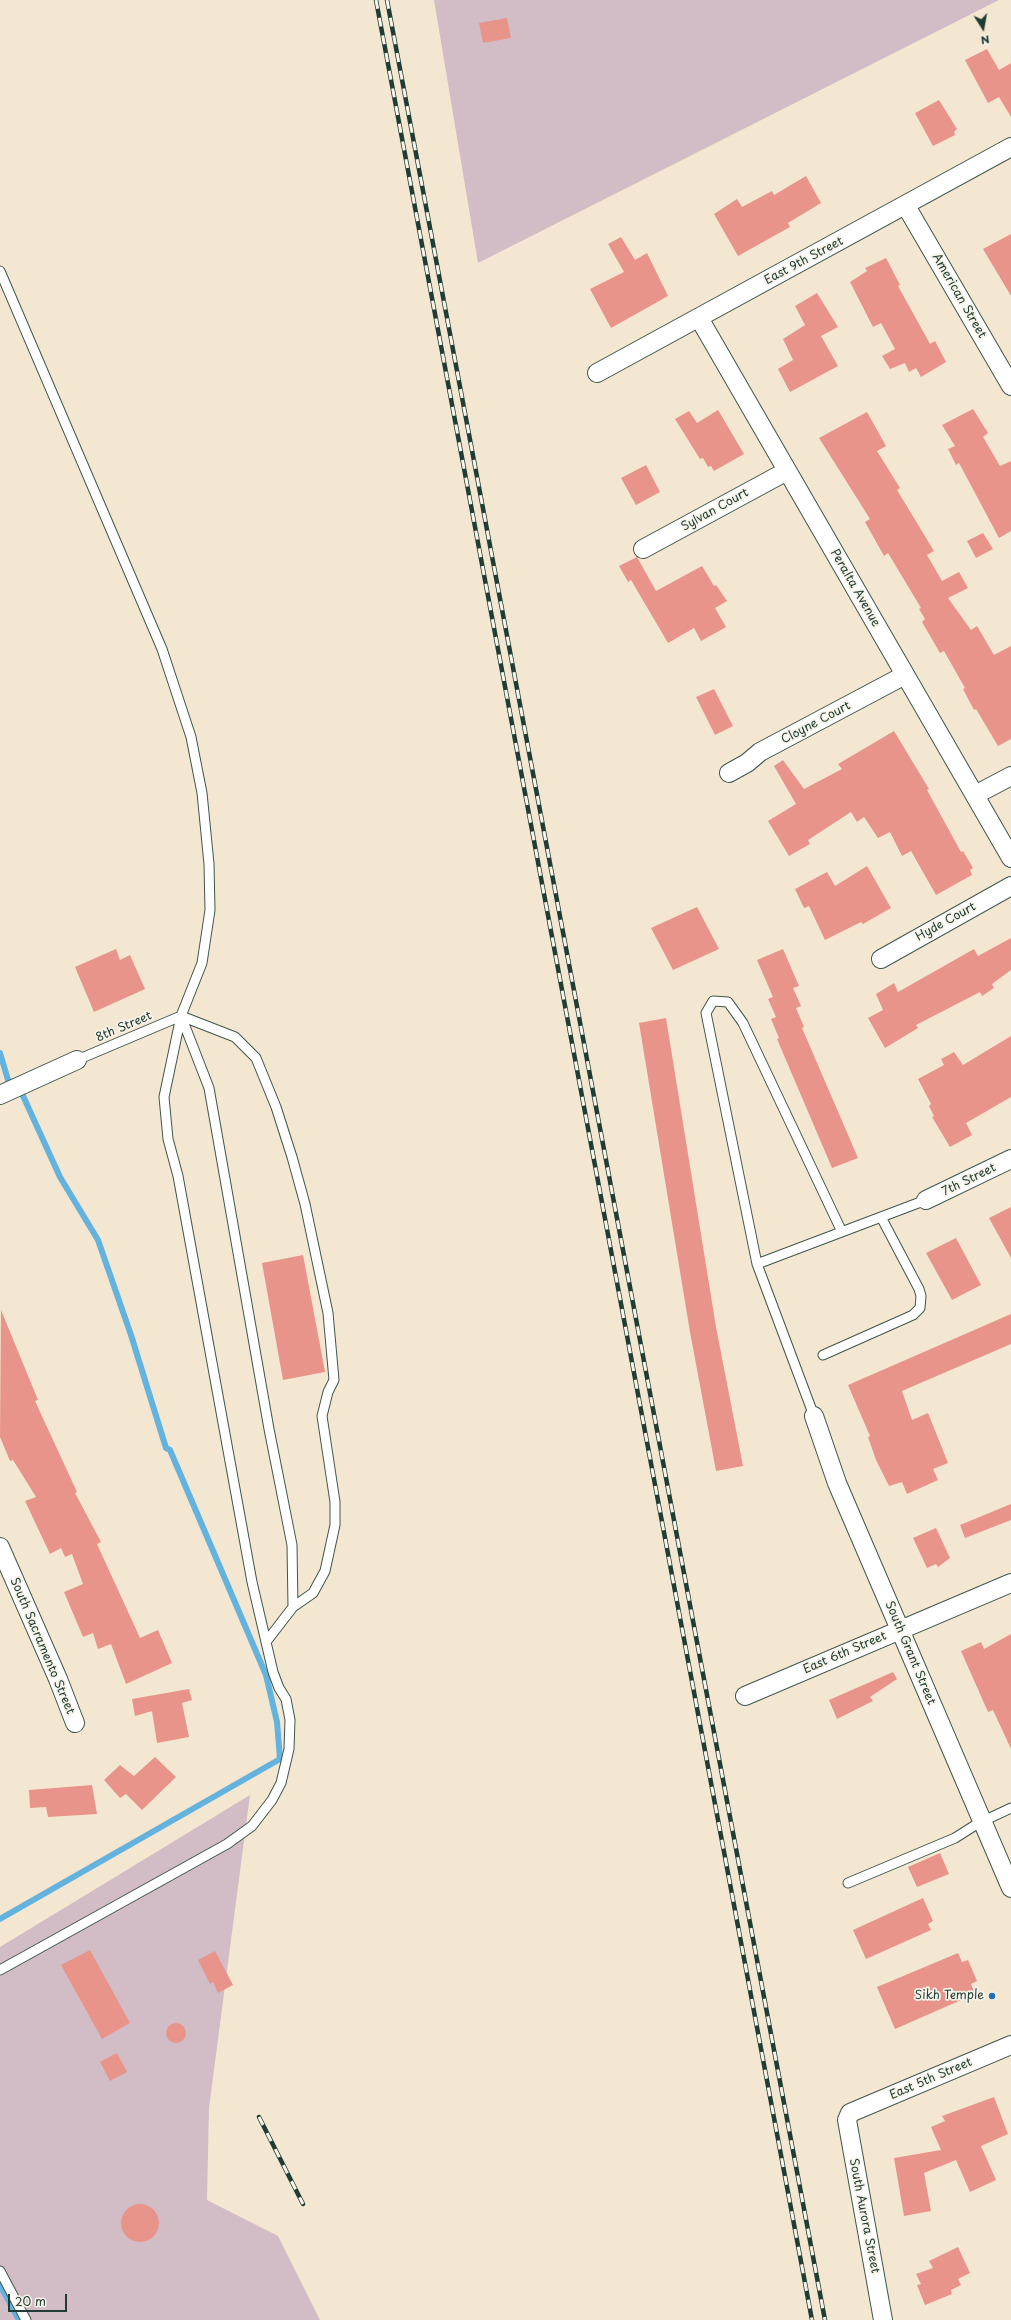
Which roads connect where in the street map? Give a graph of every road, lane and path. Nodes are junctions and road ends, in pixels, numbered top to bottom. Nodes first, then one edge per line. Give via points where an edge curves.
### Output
1 (1011, 147) edge
2 (906, 206) junction
3 (0, 271) edge
4 (699, 318) junction
5 (597, 373) dead end
6 (1011, 386) edge
7 (787, 471) junction
8 (643, 549) dead end
9 (905, 675) junction
10 (729, 773) dead end
11 (1011, 776) edge
12 (975, 795) junction
13 (1011, 858) edge
14 (1011, 886) edge
15 (881, 959) dead end
16 (181, 1016) junction
17 (77, 1060) joint
18 (0, 1094) edge
19 (1011, 1158) edge
20 (926, 1200) joint
21 (881, 1218) junction
22 (842, 1232) junction
23 (757, 1264) junction
24 (823, 1355) dead end
25 (814, 1416) joint
26 (1, 1552) edge
27 (1011, 1583) edge
28 (293, 1607) junction
29 (900, 1630) junction
30 (266, 1642) junction
31 (745, 1696) dead end
32 (75, 1723) dead end
33 (1011, 1808) edge
34 (982, 1822) junction
35 (848, 1883) dead end
36 (1011, 1888) edge
37 (0, 1970) edge
38 (1011, 2045) edge
39 (850, 2114) joint
40 (0, 2271) edge
41 (26, 2320) edge
42 (884, 2320) edge

1 - 2 street, East 9th Street
2 - 4 street, East 9th Street
2 - 6 street, American Street
3 - 16 lane via 154,629 191,737 202,793 209,864 210,910 202,962
4 - 5 street, East 9th Street
4 - 7 street, Peralta Avenue
7 - 8 street, Sylvan Court
7 - 9 street, Peralta Avenue
9 - 10 street, Cloyne Court via 760,752
9 - 12 street, Peralta Avenue
11 - 12 street
12 - 13 street, Peralta Avenue
14 - 15 street, Hyde Court
16 - 17 lane, 8th Street
16 - 28 lane via 209,1088 263,1400 292,1545
16 - 28 lane via 235,1037 256,1058 292,1157 305,1204 328,1313 334,1380 322,1416 335,1502 335,1525 320,1582 313,1594
16 - 30 lane via 164,1097 168,1139 178,1176 252,1582
17 - 18 street
19 - 20 street, 7th Street
20 - 21 lane
21 - 22 lane
21 - 24 lane via 919,1289 920,1308 913,1315
22 - 23 lane
22 - 23 lane via 743,1023 728,1002 713,1001 706,1013
23 - 25 lane
25 - 29 street, South Grant Street via 837,1483
26 - 32 street, South Sacramento Street
27 - 29 street, East 6th Street
28 - 30 lane
29 - 31 street, East 6th Street
29 - 34 street, South Grant Street
30 - 37 lane via 275,1678 286,1699 290,1720 289,1749 282,1783 261,1817 227,1844
33 - 34 lane
34 - 35 lane via 955,1838
34 - 36 street, South Grant Street
38 - 39 street, East 5th Street
39 - 42 street, South Aurora Street via 847,2120 848,2132
40 - 41 lane

